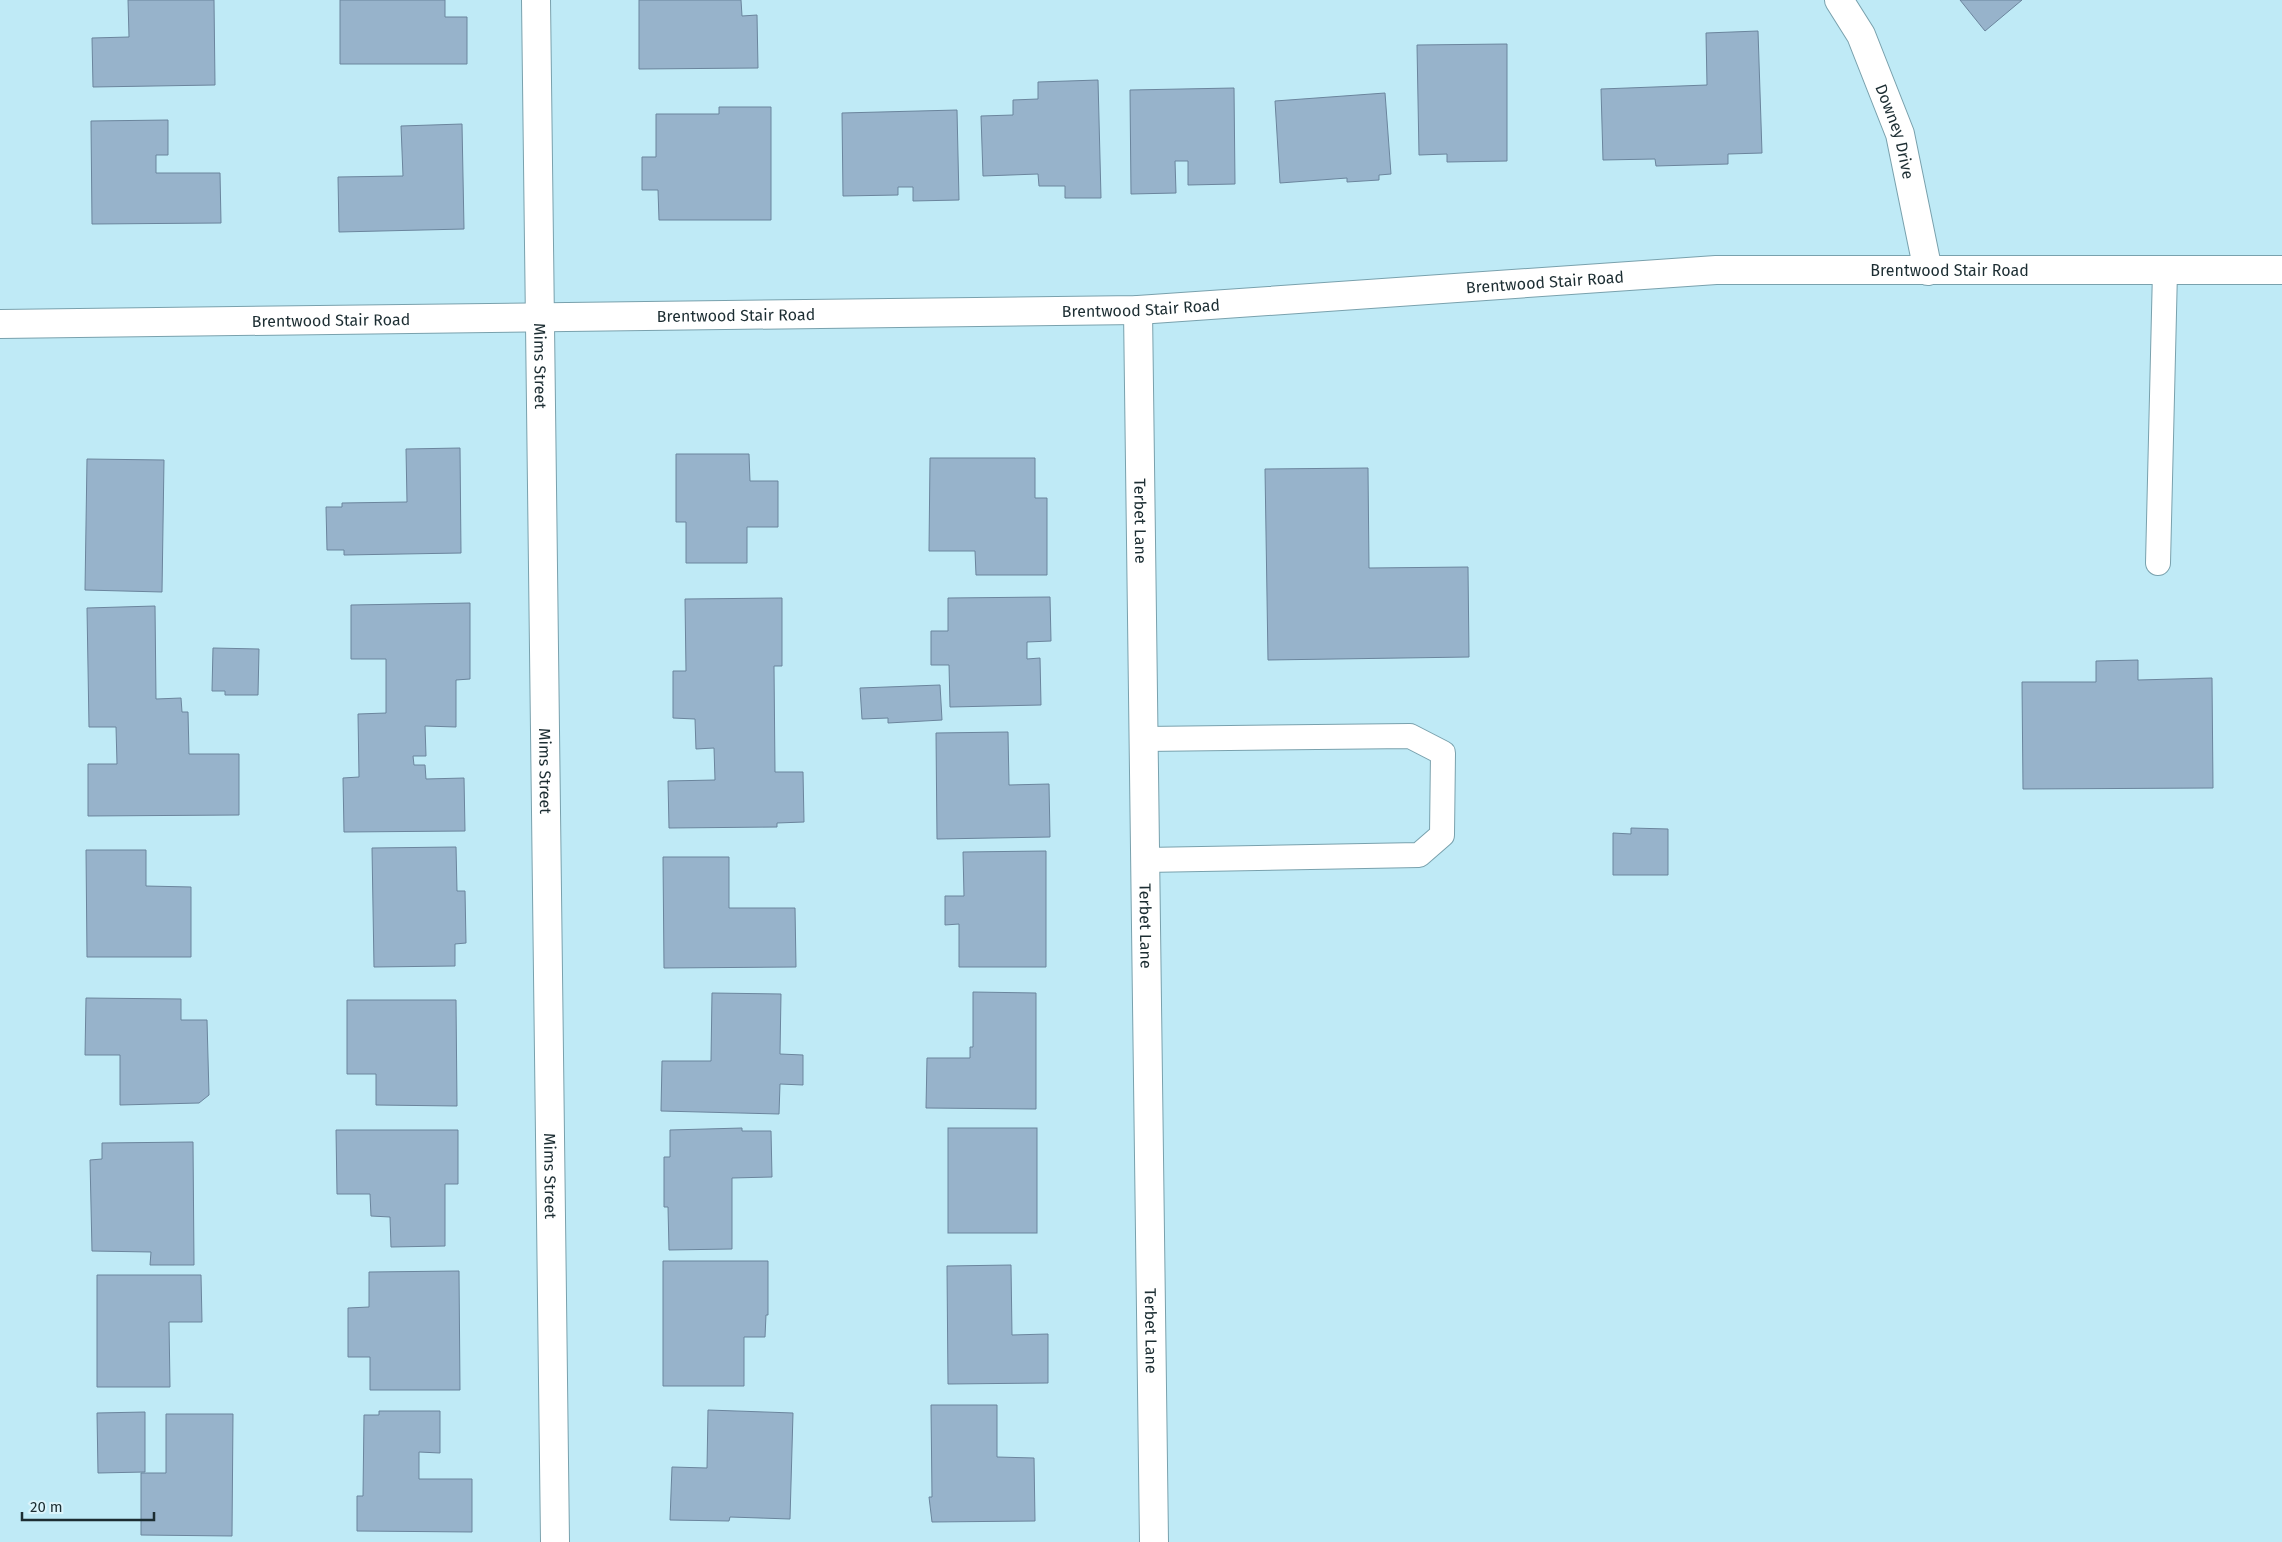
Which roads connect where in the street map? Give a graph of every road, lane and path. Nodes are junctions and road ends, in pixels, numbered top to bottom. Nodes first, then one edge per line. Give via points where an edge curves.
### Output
1 (536, 0) edge
2 (1838, 0) edge
3 (2282, 270) edge
4 (1928, 271) junction
5 (2165, 271) junction
6 (1138, 310) junction
7 (540, 317) junction
8 (0, 324) edge
9 (2158, 563) dead end
10 (1144, 740) junction
11 (1146, 860) junction
12 (555, 1542) edge
13 (1154, 1542) edge

1 - 7 street, Mims Street
2 - 4 street, Downey Drive via 1861,35 1900,134
3 - 5 street, Brentwood Stair Road
4 - 5 street, Brentwood Stair Road
4 - 6 street, Brentwood Stair Road via 1716,270
5 - 9 lane
6 - 7 street, Brentwood Stair Road
6 - 10 street, Terbet Lane
7 - 8 street, Brentwood Stair Road
7 - 12 street, Mims Street
10 - 11 street, Terbet Lane
10 - 11 lane via 1410,736 1443,753 1442,836 1419,855
11 - 13 street, Terbet Lane

